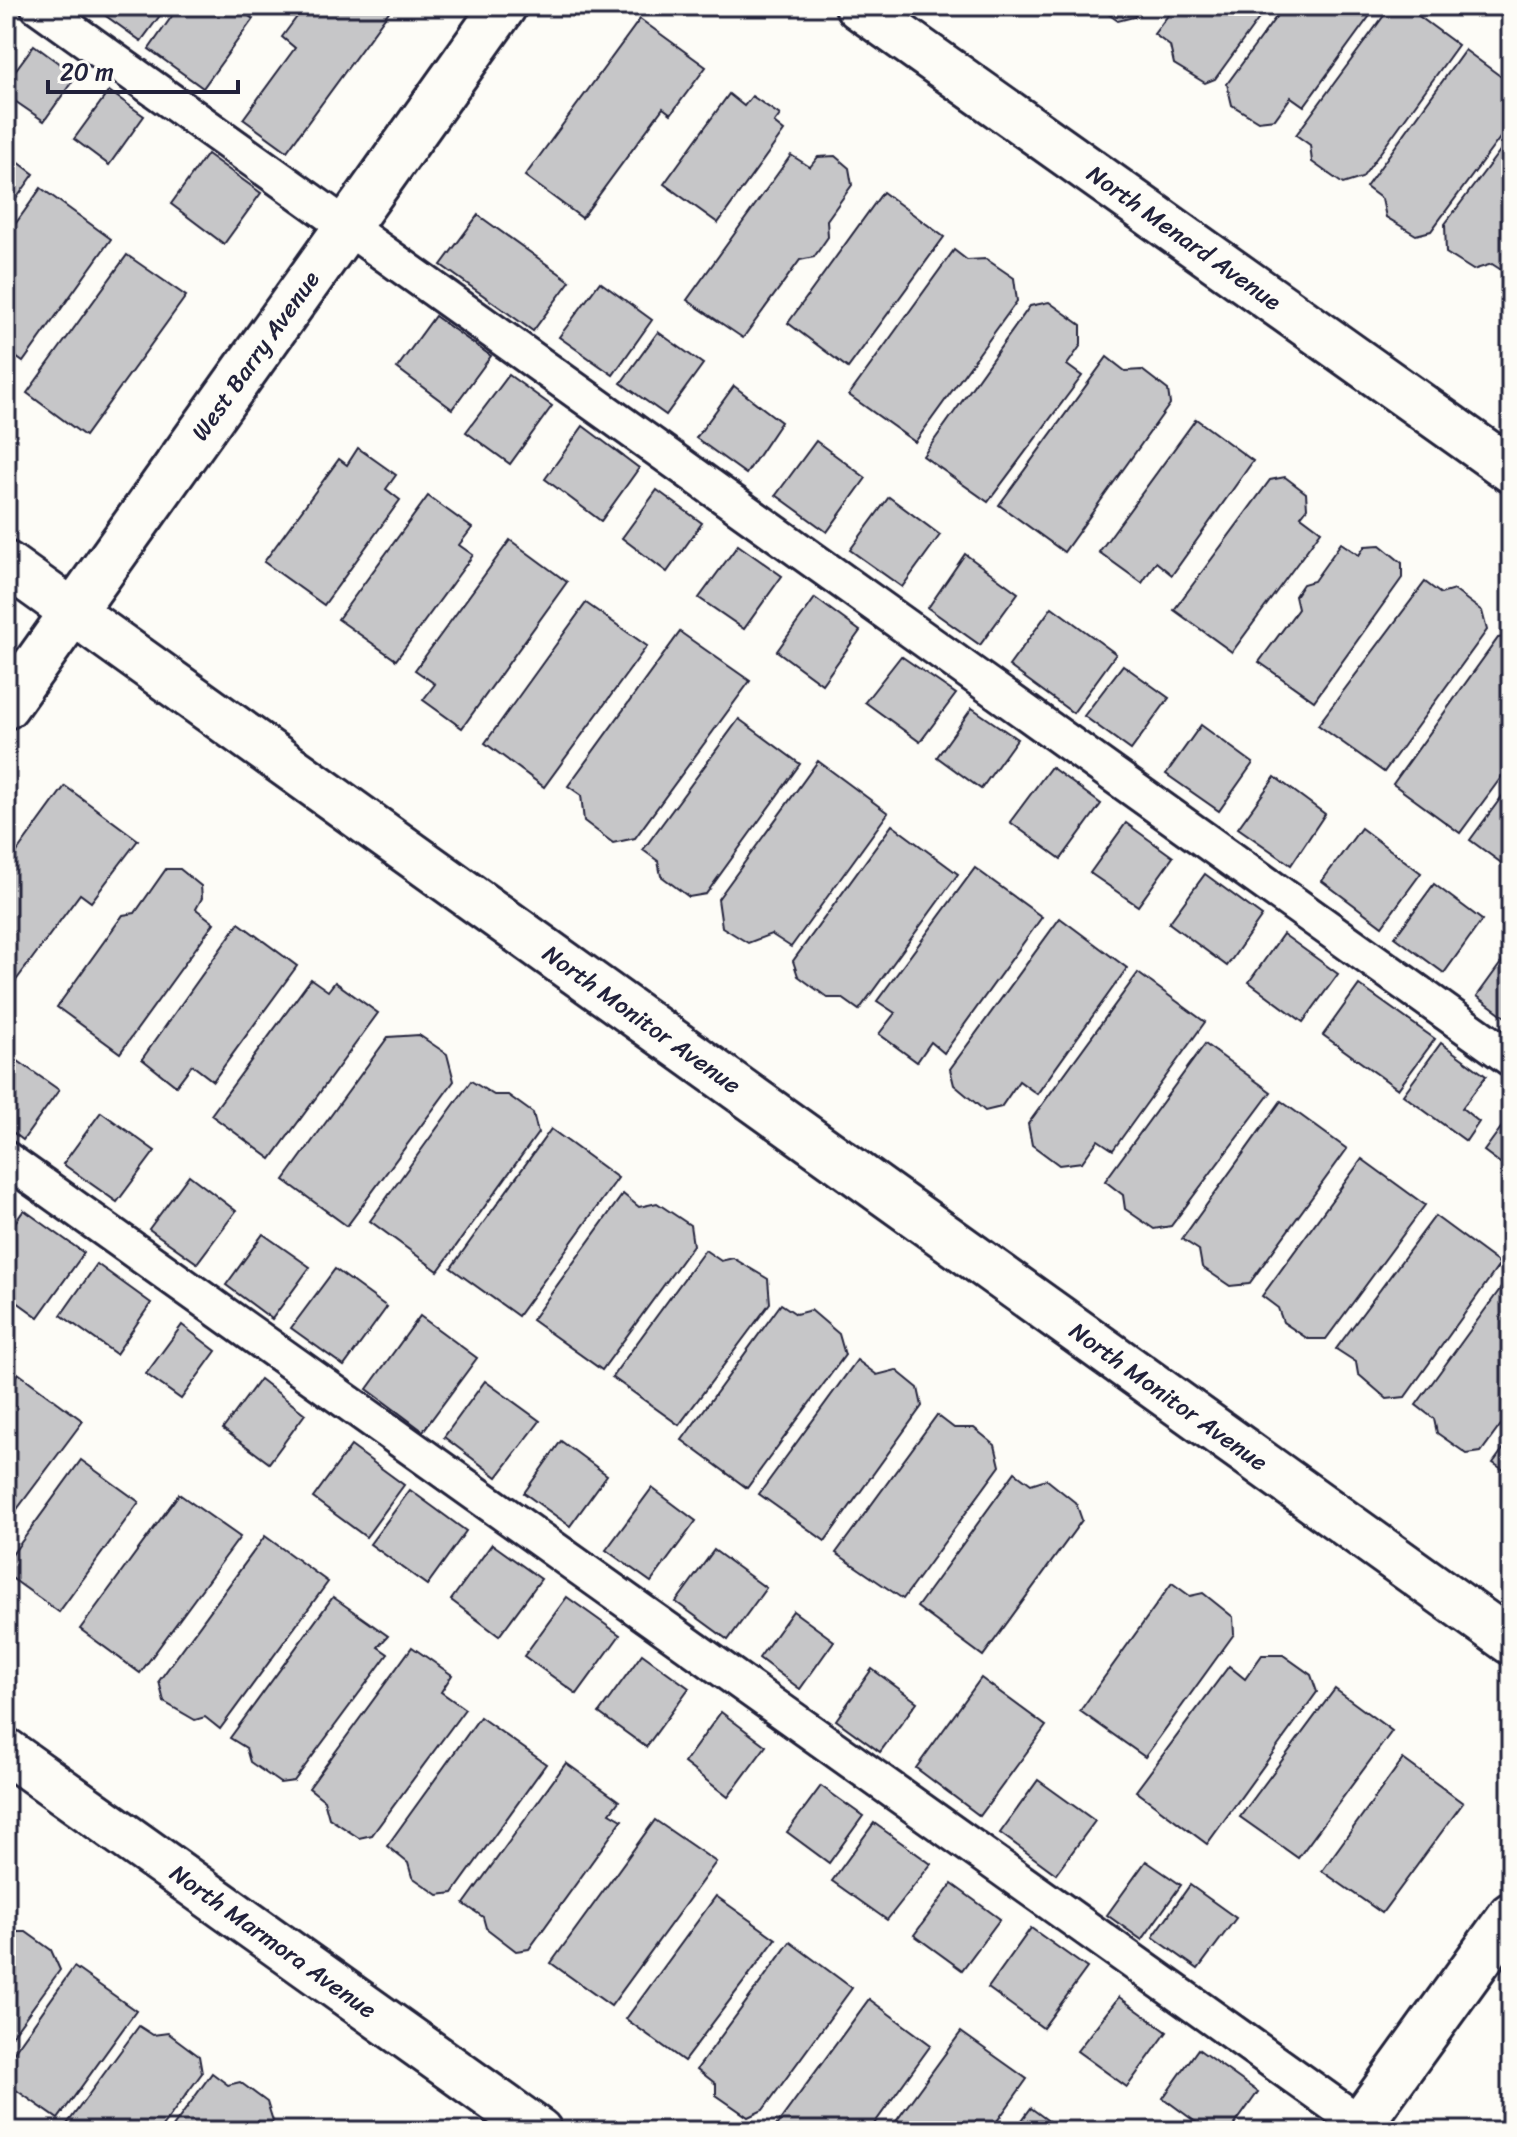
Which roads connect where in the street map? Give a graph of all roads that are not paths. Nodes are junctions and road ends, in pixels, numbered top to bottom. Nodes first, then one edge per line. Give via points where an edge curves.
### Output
1 (38, 6) edge
2 (504, 6) edge
3 (858, 6) edge
4 (346, 226) junction
5 (1511, 470) edge
6 (6, 564) edge
7 (73, 613) junction
8 (6, 706) edge
9 (1511, 1059) edge
10 (6, 1159) edge
11 (1511, 1642) edge
12 (6, 1751) edge
13 (1511, 1915) edge
14 (1362, 2128) edge
15 (539, 2131) edge

1 - 4 lane
2 - 4 street, West Barry Avenue
3 - 5 street, North Menard Avenue
4 - 7 street, West Barry Avenue
4 - 9 lane
6 - 7 street, North Monitor Avenue
7 - 8 street, West Barry Avenue
7 - 11 street, North Monitor Avenue
10 - 14 lane
12 - 15 street, North Marmora Avenue
13 - 14 street

